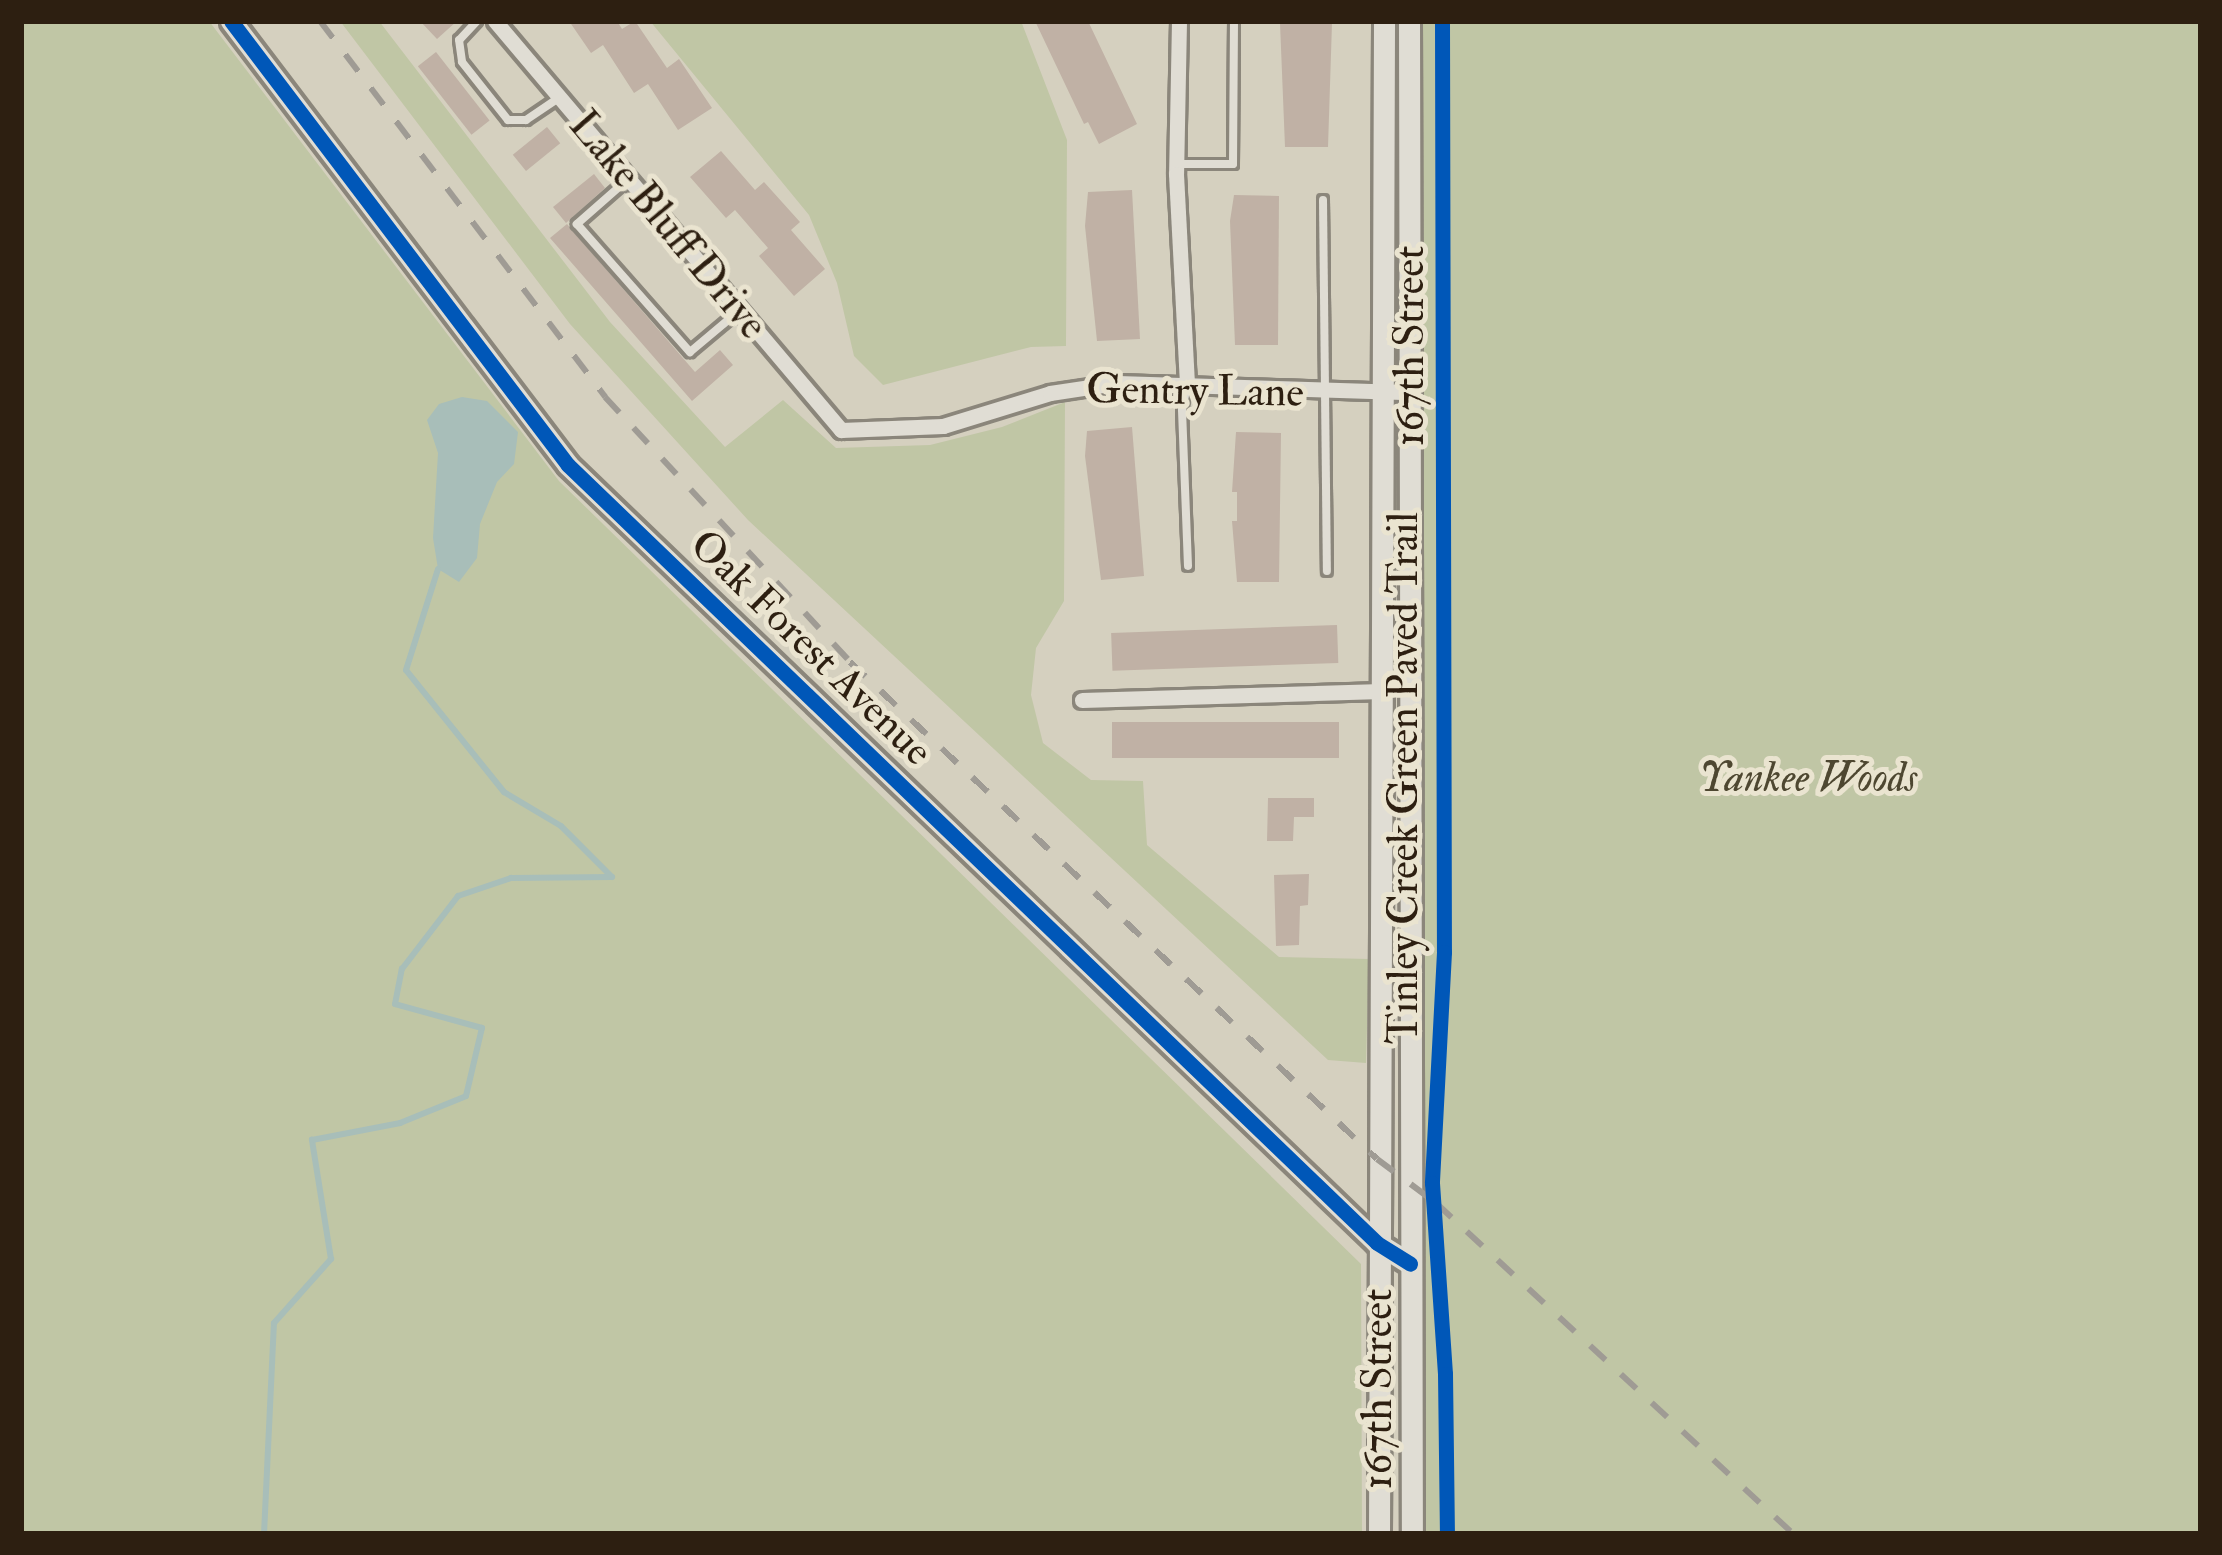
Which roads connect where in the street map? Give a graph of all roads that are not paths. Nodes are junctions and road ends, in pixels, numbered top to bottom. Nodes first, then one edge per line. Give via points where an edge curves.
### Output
1 (231, 21) edge
2 (477, 21) edge
3 (495, 21) edge
4 (1179, 21) edge
5 (1234, 21) edge
6 (1384, 21) edge
7 (1409, 21) edge
8 (560, 98) junction
9 (1175, 164) junction
10 (628, 179) junction
11 (1323, 200) dead end
12 (740, 310) junction
13 (1187, 383) junction
14 (1385, 392) junction
15 (1411, 392) junction
16 (1325, 393) junction
17 (841, 430) joint
18 (1188, 566) dead end
19 (1327, 572) dead end
20 (1382, 692) junction
21 (1082, 700) dead end
22 (1377, 1244) junction
23 (1410, 1264) junction
24 (1379, 1534) edge
25 (1412, 1534) edge

1 - 22 main road, Oak Forest Avenue via 568,465
2 - 8 lane via 459,40 462,62 508,120 526,120
3 - 8 street, Lake Bluff Drive
4 - 9 street
5 - 9 lane via 1233,164
6 - 14 main road, 167th Street
7 - 15 main road, 167th Street
8 - 10 street, Lake Bluff Drive
9 - 13 street
10 - 12 street, Lake Bluff Drive
10 - 12 lane via 577,224 690,352
11 - 16 lane
12 - 17 street, Lake Bluff Drive
13 - 16 street, Gentry Lane
13 - 17 street, Gentry Lane via 1081,387 943,426
13 - 18 lane
14 - 15 street, Gentry Lane
14 - 16 street, Gentry Lane
14 - 20 main road, 167th Street
15 - 23 main road, 167th Street
16 - 19 lane
20 - 21 street
20 - 22 main road, 167th Street
22 - 23 main road, Oak Forest Avenue
22 - 24 main road, 167th Street
23 - 25 main road, 167th Street

